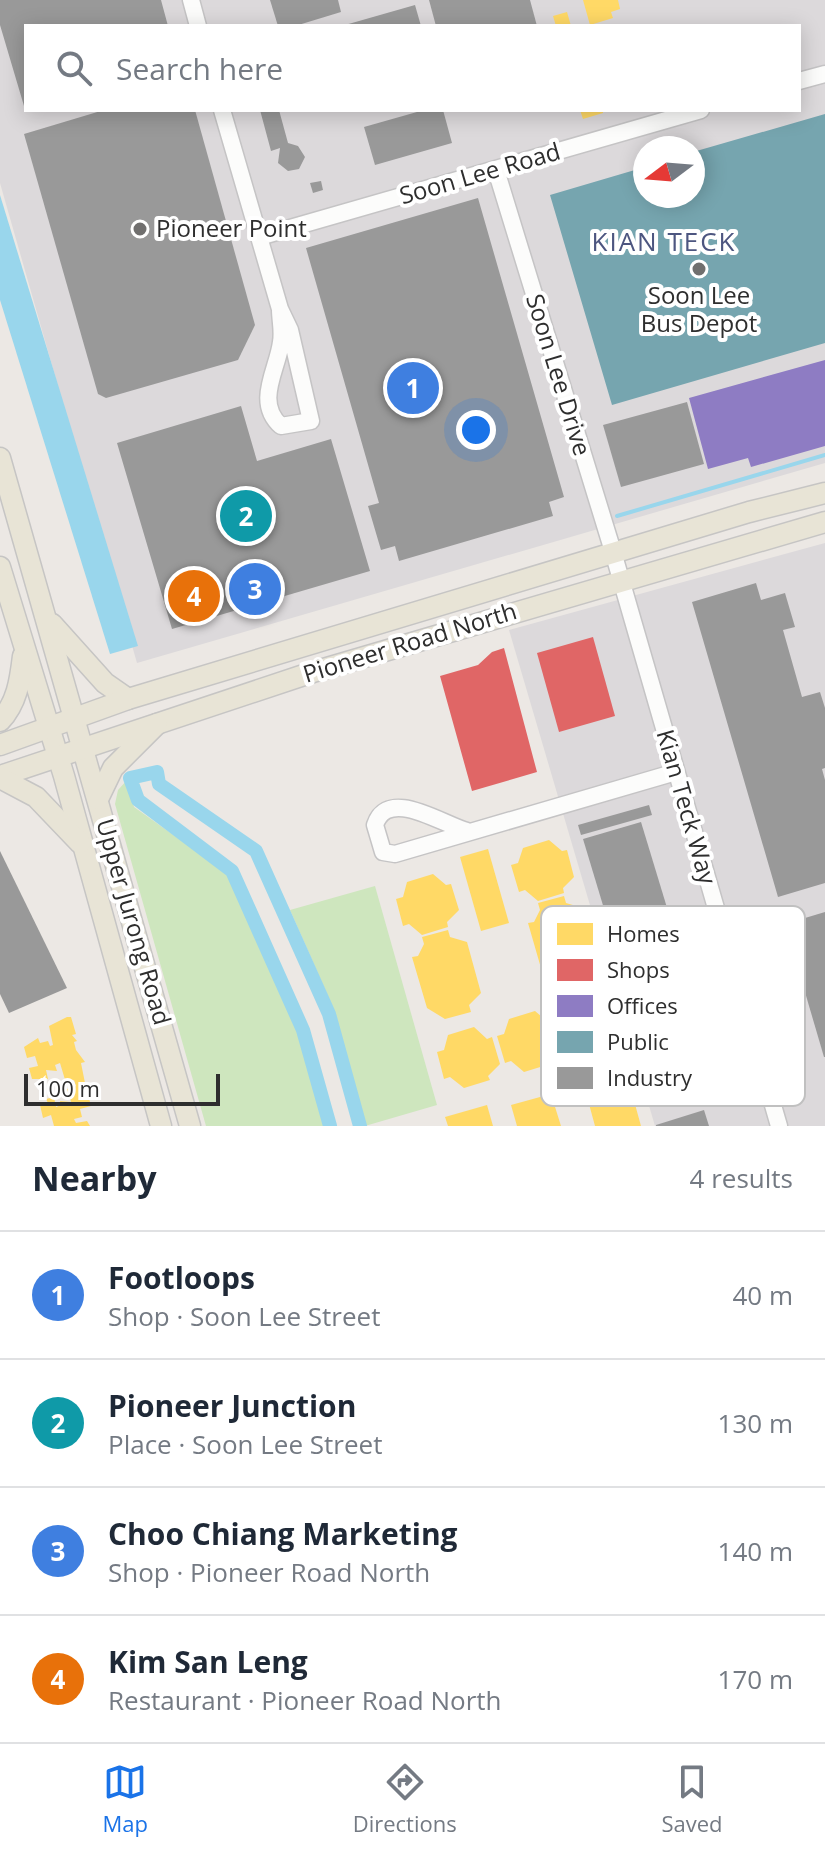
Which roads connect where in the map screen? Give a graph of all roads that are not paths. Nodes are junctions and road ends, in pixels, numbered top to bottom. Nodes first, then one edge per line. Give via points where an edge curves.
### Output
1 (191, 0) edge
2 (197, 24) edge
3 (825, 74) edge
4 (801, 80) edge
5 (223, 112) edge
6 (694, 112) edge
7 (496, 170) junction
8 (259, 237) junction
9 (280, 309) junction
10 (0, 458) edge
11 (825, 493) edge
12 (825, 522) edge
13 (613, 554) junction
14 (0, 567) edge
15 (620, 579) junction
16 (47, 619) junction
17 (24, 648) junction
18 (128, 699) junction
19 (74, 720) junction
20 (161, 720) junction
21 (0, 721) edge
22 (48, 728) junction
23 (0, 745) edge
24 (83, 746) junction
25 (56, 755) junction
26 (676, 772) junction
27 (0, 777) edge
28 (98, 799) junction
29 (467, 831) junction
30 (82, 846) junction
31 (715, 906) edge
32 (773, 1106) edge
33 (161, 1126) edge
34 (190, 1126) edge
35 (779, 1126) edge

1 - 2 street
3 - 4 street
5 - 8 street
6 - 7 street, Soon Lee Road
7 - 8 street, Soon Lee Road
7 - 13 street, Soon Lee Drive
8 - 9 street
9 - 9 street via 290,330 311,421 287,427 271,414 268,399 282,341
10 - 16 main road, Upper Jurong Road
11 - 13 main road, Pioneer Road North
12 - 15 main road, Pioneer Road North
13 - 15 street, Soon Lee Drive
13 - 18 main road, Pioneer Road North
14 - 17 main road, Upper Jurong Road
15 - 20 main road, Pioneer Road North
15 - 26 street, Kian Teck Way
16 - 18 main road via 105,683
16 - 19 main road, Upper Jurong Road
17 - 21 main road via 20,683 10,711
17 - 22 main road, Upper Jurong Road
18 - 19 main road, Pioneer Road North
19 - 22 main road, Pioneer Road North
19 - 24 main road, Upper Jurong Road
20 - 24 main road, Pioneer Road North
20 - 28 main road via 113,768
22 - 23 main road, Pioneer Road North
22 - 25 main road, Upper Jurong Road
24 - 25 main road, Pioneer Road North
24 - 28 main road, Upper Jurong Road
25 - 27 main road, Pioneer Road North
25 - 30 main road, Upper Jurong Road
26 - 29 street
26 - 31 street, Kian Teck Way
27 - 30 main road via 36,797
28 - 34 main road, Upper Jurong Road
29 - 29 street via 389,855 383,852 375,825 385,812 404,806
30 - 33 main road, Upper Jurong Road
32 - 35 street, Kian Teck Way

